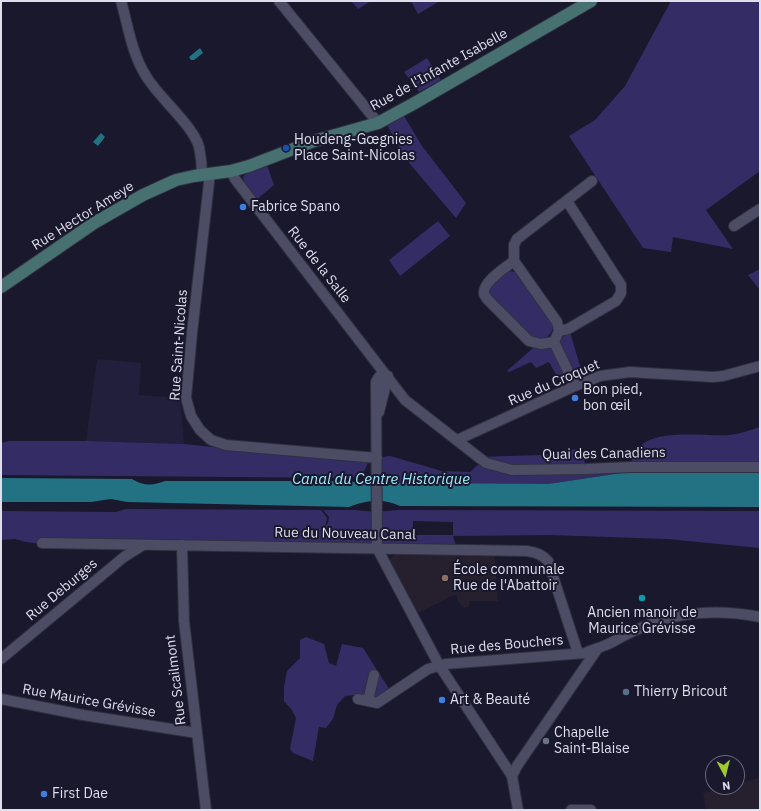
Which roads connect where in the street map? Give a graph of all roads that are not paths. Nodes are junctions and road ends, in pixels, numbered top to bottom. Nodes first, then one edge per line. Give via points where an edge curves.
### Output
1 (121, 1) edge
2 (279, 1) edge
3 (591, 1) edge
4 (378, 123) junction
5 (231, 172) junction
6 (206, 175) junction
7 (592, 181) dead end
8 (567, 200) junction
9 (760, 209) edge
10 (734, 226) dead end
11 (514, 261) junction
12 (1, 287) edge
13 (560, 331) junction
14 (554, 342) junction
15 (372, 356) junction
16 (760, 366) edge
17 (388, 376) junction
18 (376, 382) junction
19 (575, 386) junction
20 (405, 400) junction
21 (382, 401) junction
22 (377, 423) junction
23 (457, 440) junction
24 (377, 458) junction
25 (760, 468) edge
26 (42, 543) dead end
27 (143, 545) junction
28 (182, 546) junction
29 (377, 548) junction
30 (760, 617) edge
31 (598, 648) junction
32 (578, 653) junction
33 (1, 659) edge
34 (439, 665) junction
35 (374, 675) dead end
36 (1, 699) edge
37 (197, 733) junction
38 (512, 776) junction
39 (206, 810) edge
40 (518, 810) edge
41 (571, 810) edge
42 (591, 810) edge

1 - 6 street, Rue Saint-Nicolas via 141,66 150,83 196,139
2 - 4 street
3 - 4 street, Rue de l'Infante Isabelle
4 - 5 street, Rue de l'Infante Isabelle via 314,141
5 - 6 street, Rue de l'Infante Isabelle
5 - 15 street, Rue de la Salle
6 - 12 street, Rue Hector Ameye via 176,180 116,210
6 - 24 street, Rue Saint-Nicolas via 186,394 188,408 195,423 211,440 226,445
7 - 8 street
8 - 11 street via 517,239 514,244
8 - 13 street via 622,285 616,301
9 - 10 street
11 - 13 street via 557,322
11 - 14 street via 488,281 484,293 529,341 541,344
13 - 14 street
14 - 19 street
15 - 17 street, Rue de la Salle
15 - 18 street, Rue de la Salle
16 - 19 street, Rue du Croquet via 713,377 615,373
17 - 18 street via 381,374
17 - 20 street
17 - 21 street, Rue de la Salle
18 - 22 street, Rue de la Salle
19 - 23 street, Rue du Croquet
20 - 21 street via 392,396
20 - 23 street
21 - 22 street, Rue de la Salle
22 - 24 street, Rue de la Salle
23 - 25 street, Quai des Canadiens via 486,463 512,470 631,467
24 - 29 street, Rue de la Salle
26 - 27 street, Rue du Nouveau Canal
27 - 28 street, Rue du Nouveau Canal
27 - 33 street, Rue Deburges via 124,557
28 - 29 street, Rue du Nouveau Canal
28 - 37 street, Rue Scailmont via 184,621
29 - 32 street, Rue du Nouveau Canal via 527,551 540,555 548,561
29 - 34 street
30 - 31 street, Rue des Bouchers via 719,612 679,616 636,629
31 - 32 street, Rue des Bouchers
31 - 38 street
32 - 34 street, Rue des Bouchers
34 - 35 street via 428,669 378,703 363,700
34 - 38 street
36 - 37 street, Rue Maurice Grévisse
37 - 39 street, Rue Scailmont
38 - 40 street
41 - 42 street

